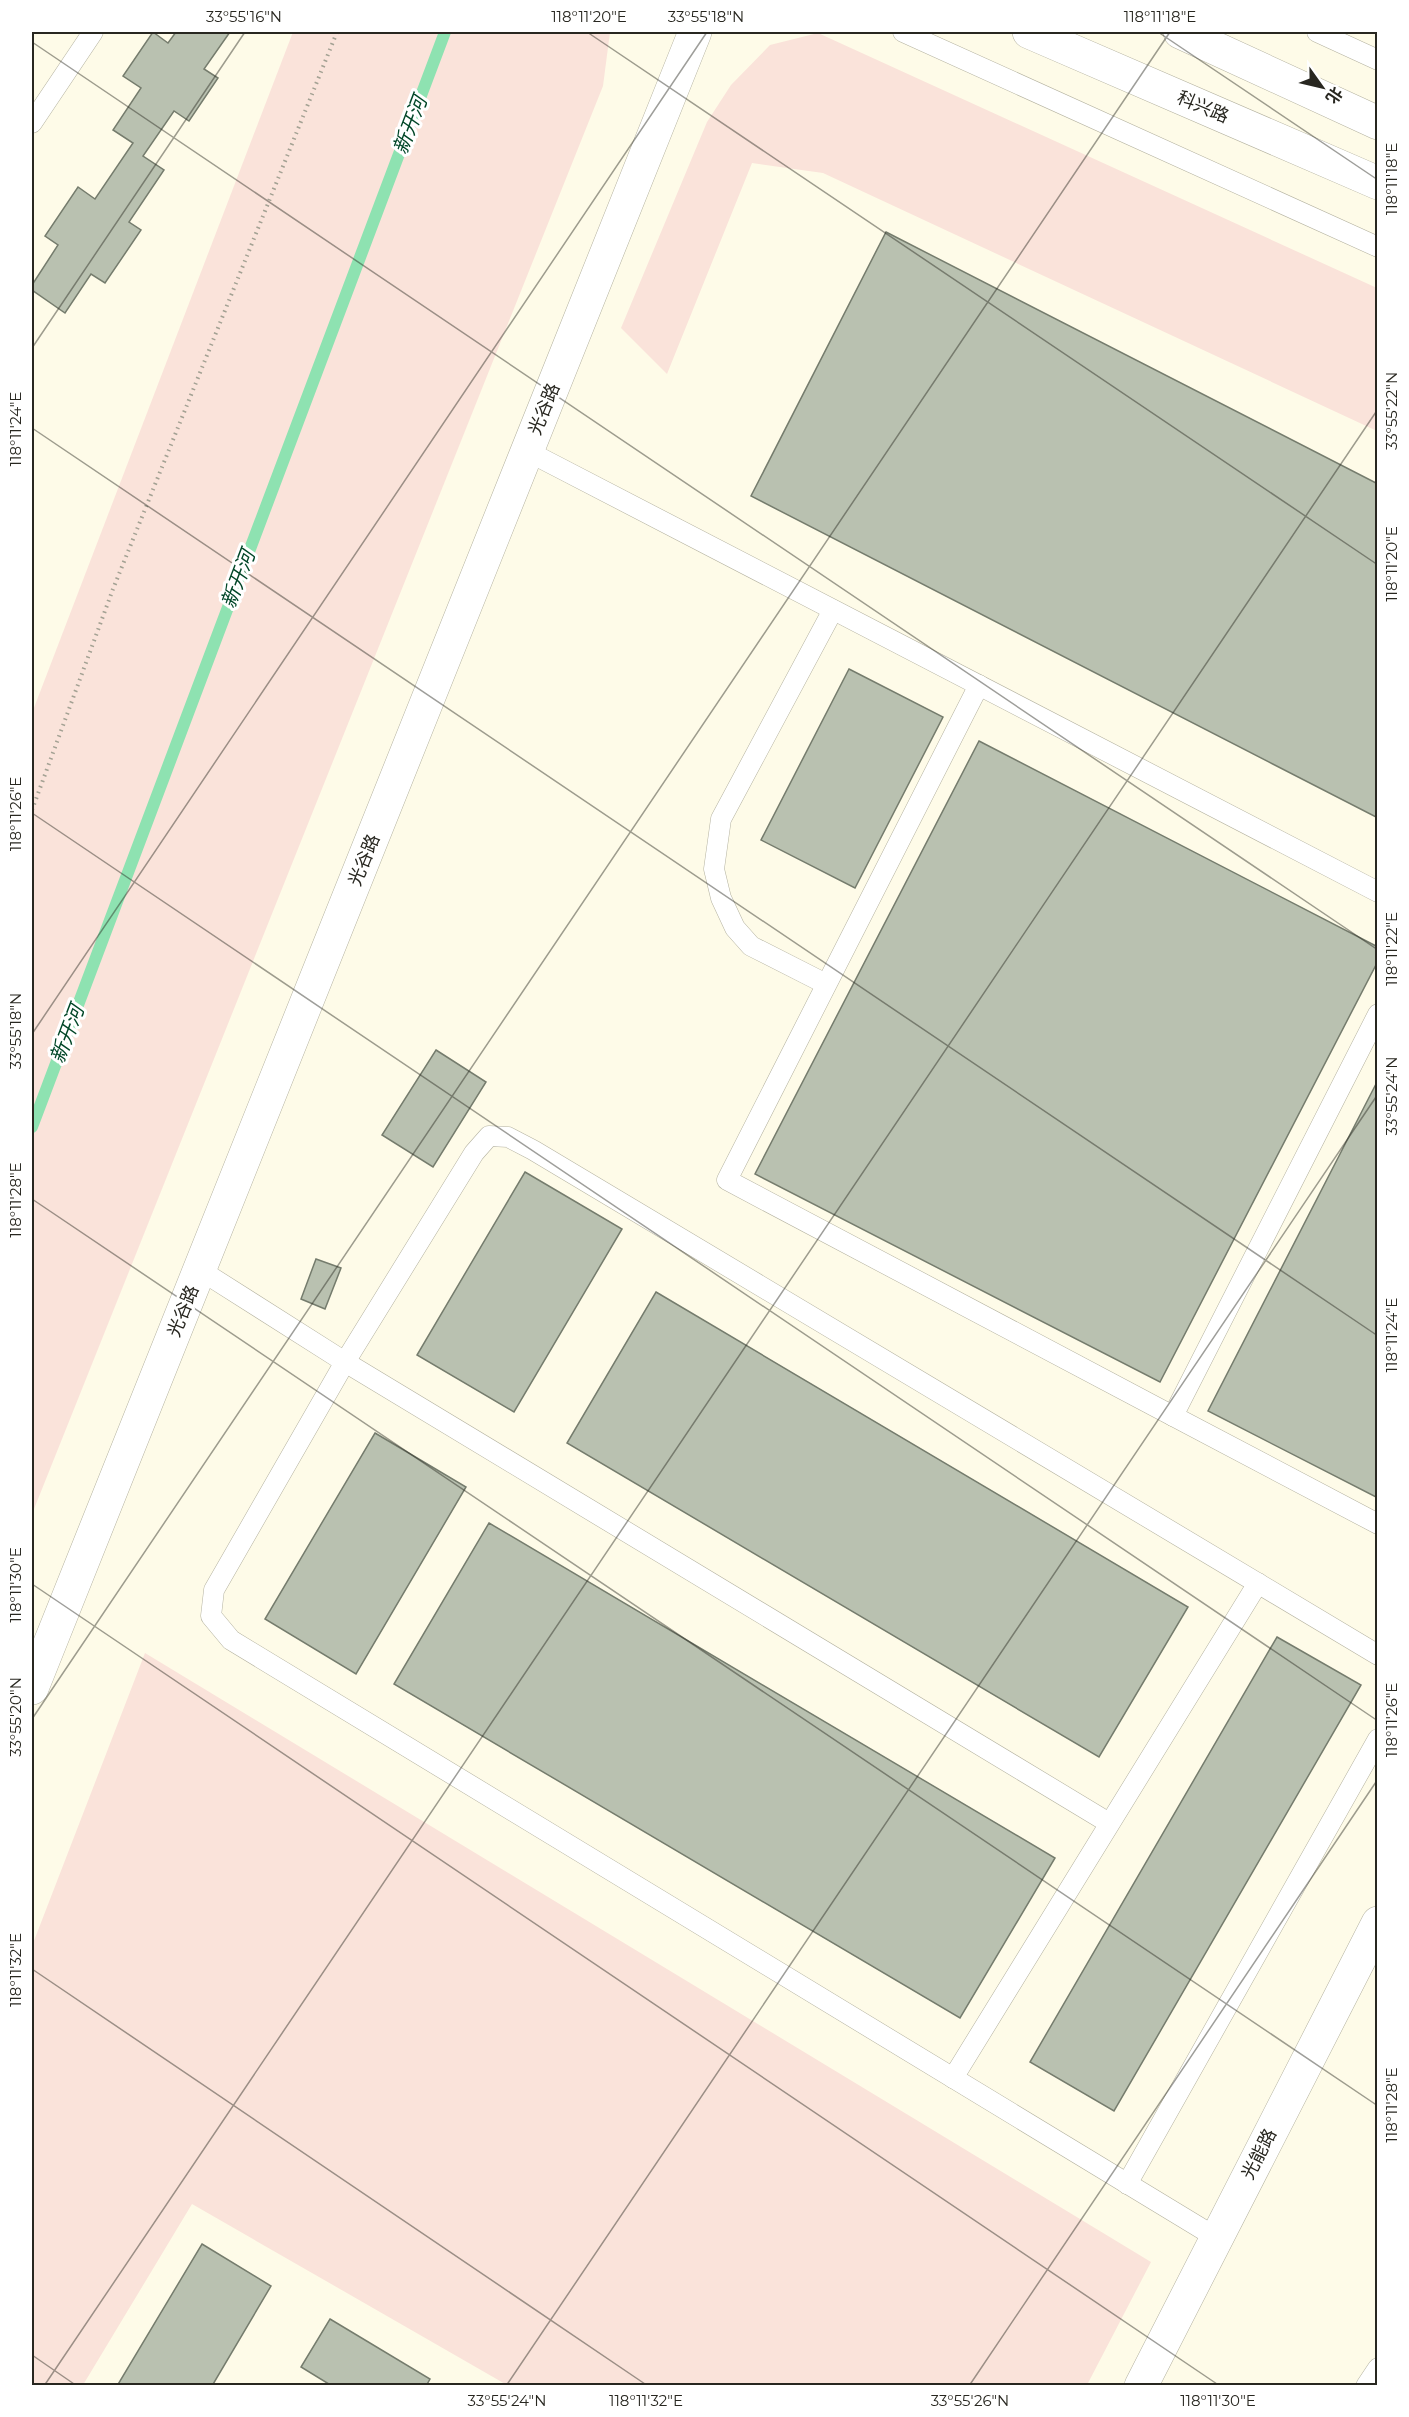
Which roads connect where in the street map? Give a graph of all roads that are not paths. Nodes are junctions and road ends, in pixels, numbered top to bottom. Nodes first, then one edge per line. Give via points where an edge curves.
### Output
1 (93, 32) edge
2 (695, 32) edge
3 (903, 32) edge
4 (1029, 32) edge
5 (1180, 32) edge
6 (1317, 32) edge
7 (1377, 60) edge
8 (32, 123) edge
9 (1377, 123) edge
10 (1377, 183) edge
11 (1377, 247) edge
12 (527, 451) junction
13 (833, 610) junction
14 (979, 685) junction
15 (1377, 892) edge
16 (826, 984) junction
17 (1377, 1014) edge
18 (200, 1270) junction
19 (345, 1362) junction
20 (1173, 1416) junction
21 (1377, 1524) edge
22 (1258, 1583) junction
23 (1377, 1655) edge
24 (32, 1688) edge
25 (1377, 1740) edge
26 (1109, 1823) junction
27 (1377, 1923) edge
28 (952, 2078) junction
29 (1127, 2184) junction
30 (1216, 2238) junction
31 (1377, 2368) edge
32 (1141, 2385) edge
33 (1366, 2385) edge

1 - 8 lane
2 - 12 street, 光谷路
3 - 11 lane
4 - 10 street, 科兴路
5 - 9 street
6 - 7 lane
12 - 13 lane
12 - 18 street, 光谷路
13 - 14 lane
13 - 16 lane via 721,819 714,869 721,898 735,928 751,946
14 - 15 lane
14 - 16 lane
16 - 20 lane via 727,1180
17 - 20 lane
18 - 19 lane
18 - 24 street, 光谷路
19 - 22 lane via 474,1153 489,1136 508,1137
19 - 26 lane
19 - 28 lane via 214,1590 211,1616 231,1640
20 - 21 lane
22 - 23 lane
22 - 26 lane
25 - 29 lane
26 - 28 lane
27 - 30 street, 光能路
28 - 29 lane
29 - 30 lane
30 - 32 street, 光能路
31 - 33 lane

